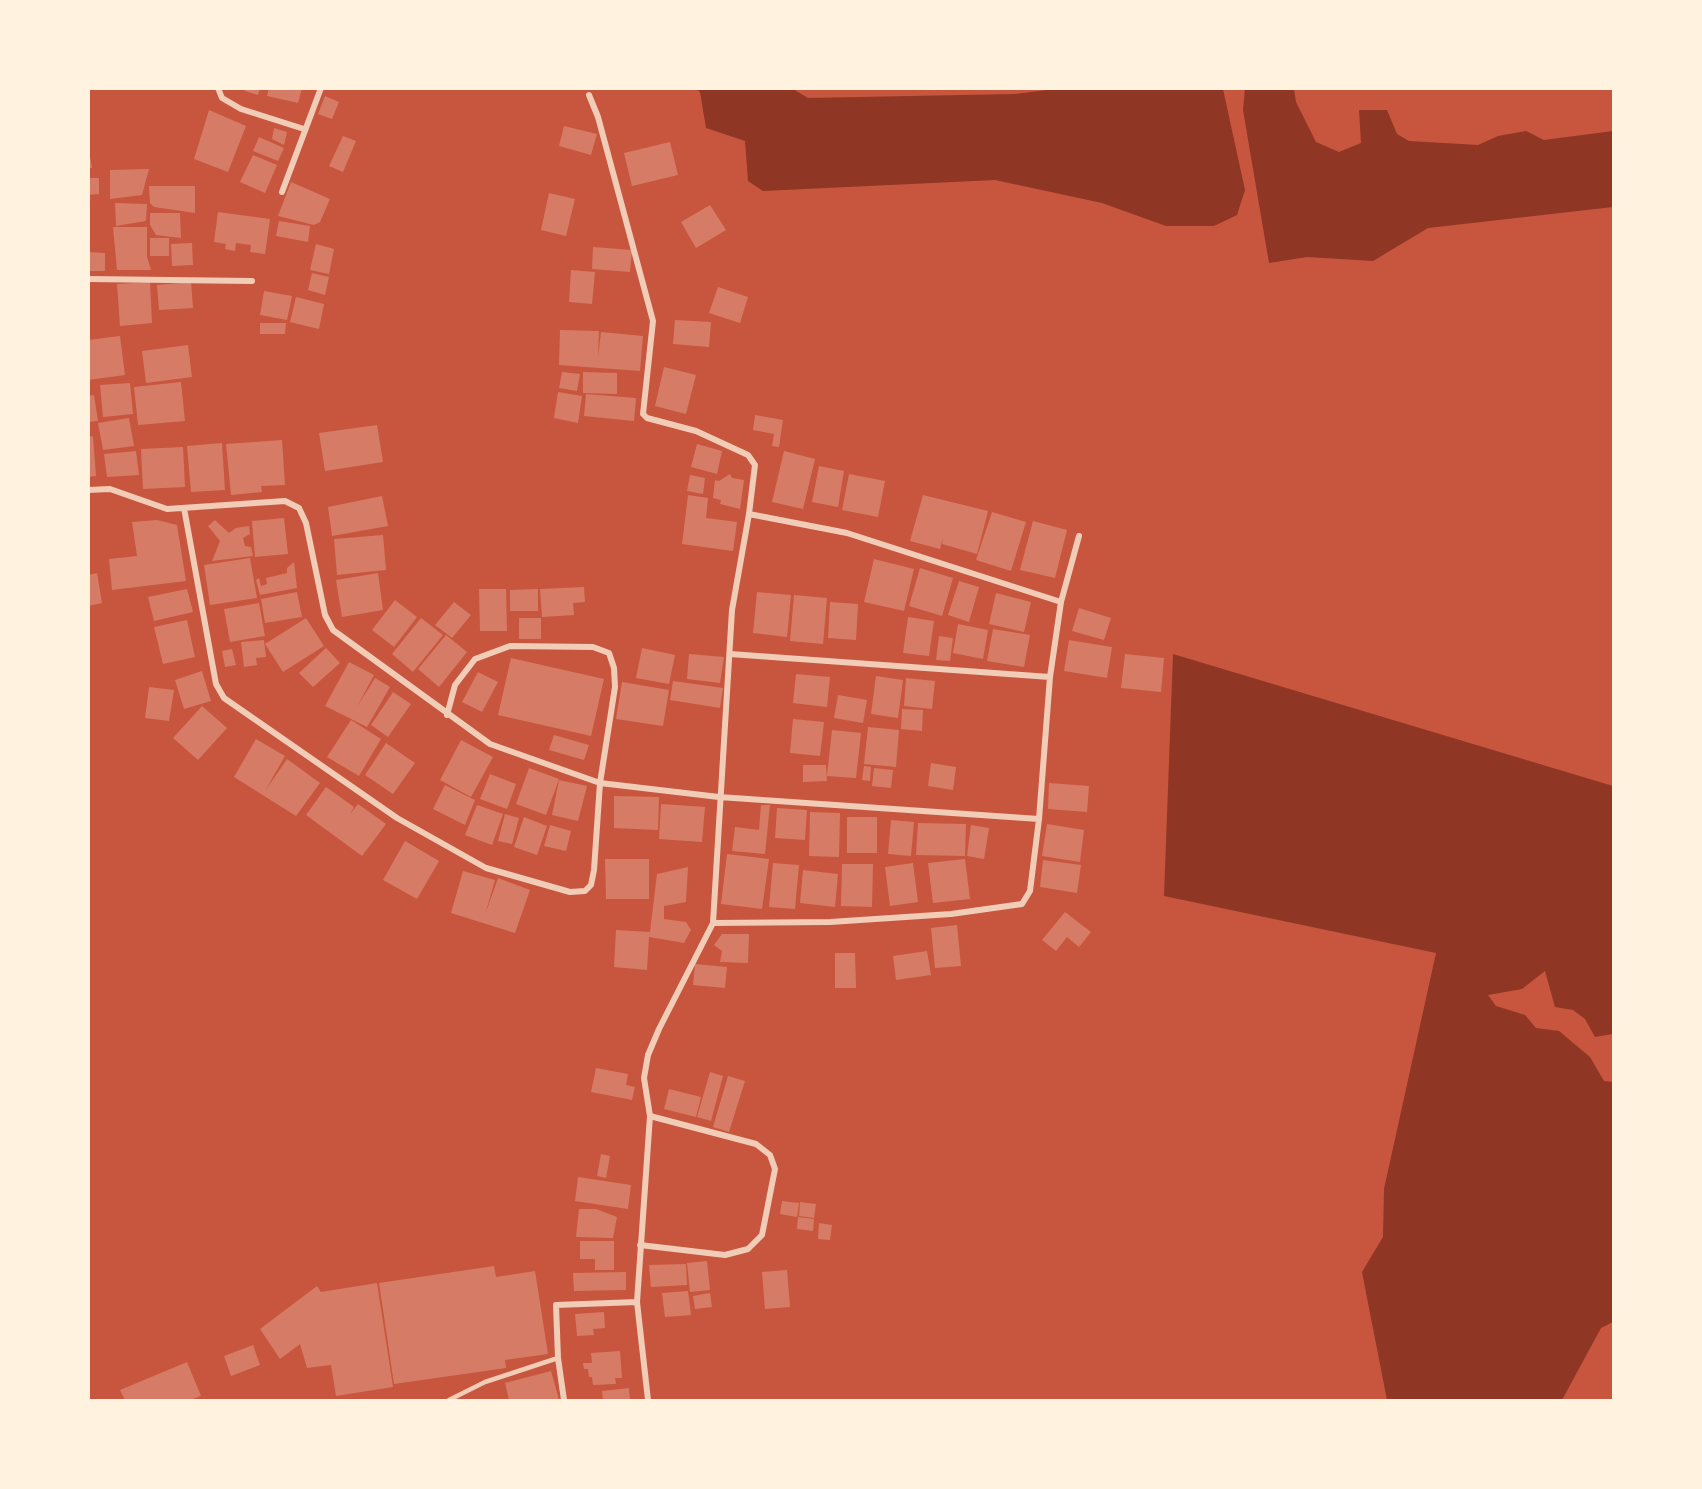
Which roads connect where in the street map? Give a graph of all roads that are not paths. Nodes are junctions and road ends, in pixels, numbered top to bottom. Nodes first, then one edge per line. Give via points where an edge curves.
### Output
1 (218, 88) edge
2 (321, 88) edge
3 (590, 95) dead end
4 (304, 129) junction
5 (282, 192) dead end
6 (88, 279) edge
7 (252, 281) dead end
8 (88, 490) edge
9 (184, 508) junction
10 (749, 514) junction
11 (1079, 536) dead end
12 (1061, 602) junction
13 (730, 654) junction
14 (1050, 677) junction
15 (447, 715) junction
16 (600, 783) junction
17 (719, 797) junction
18 (1039, 819) junction
19 (713, 923) junction
20 (650, 1116) junction
21 (640, 1245) junction
22 (637, 1302) junction
23 (558, 1358) junction
24 (449, 1401) edge
25 (564, 1401) edge
26 (648, 1401) edge

1 - 4 street via 222,98 241,109
2 - 4 street
3 - 10 street via 653,321 644,414 696,431 748,455 755,465
4 - 5 street
6 - 7 street
8 - 9 street via 110,489 167,509
9 - 15 street via 285,501 299,508 306,523 325,615 333,630
9 - 16 street via 216,684 224,698 397,818 486,868 570,892 585,891 591,885 594,870
10 - 12 street via 847,533
10 - 13 street via 732,610
11 - 12 street
12 - 14 street
13 - 14 street
13 - 17 street
14 - 18 street
15 - 16 street via 490,744
15 - 16 street via 455,686 475,659 493,652 510,646 593,647 609,653 615,687
16 - 17 street
17 - 18 street
17 - 19 street
18 - 19 street via 1030,891 1022,904 951,914 830,922
19 - 20 street via 648,1055 644,1078
20 - 21 street
20 - 21 street via 756,1144 770,1155 776,1169 762,1235 748,1250 725,1255
21 - 22 street
22 - 23 street via 556,1305
22 - 26 street
23 - 24 lane via 485,1382
23 - 25 street

